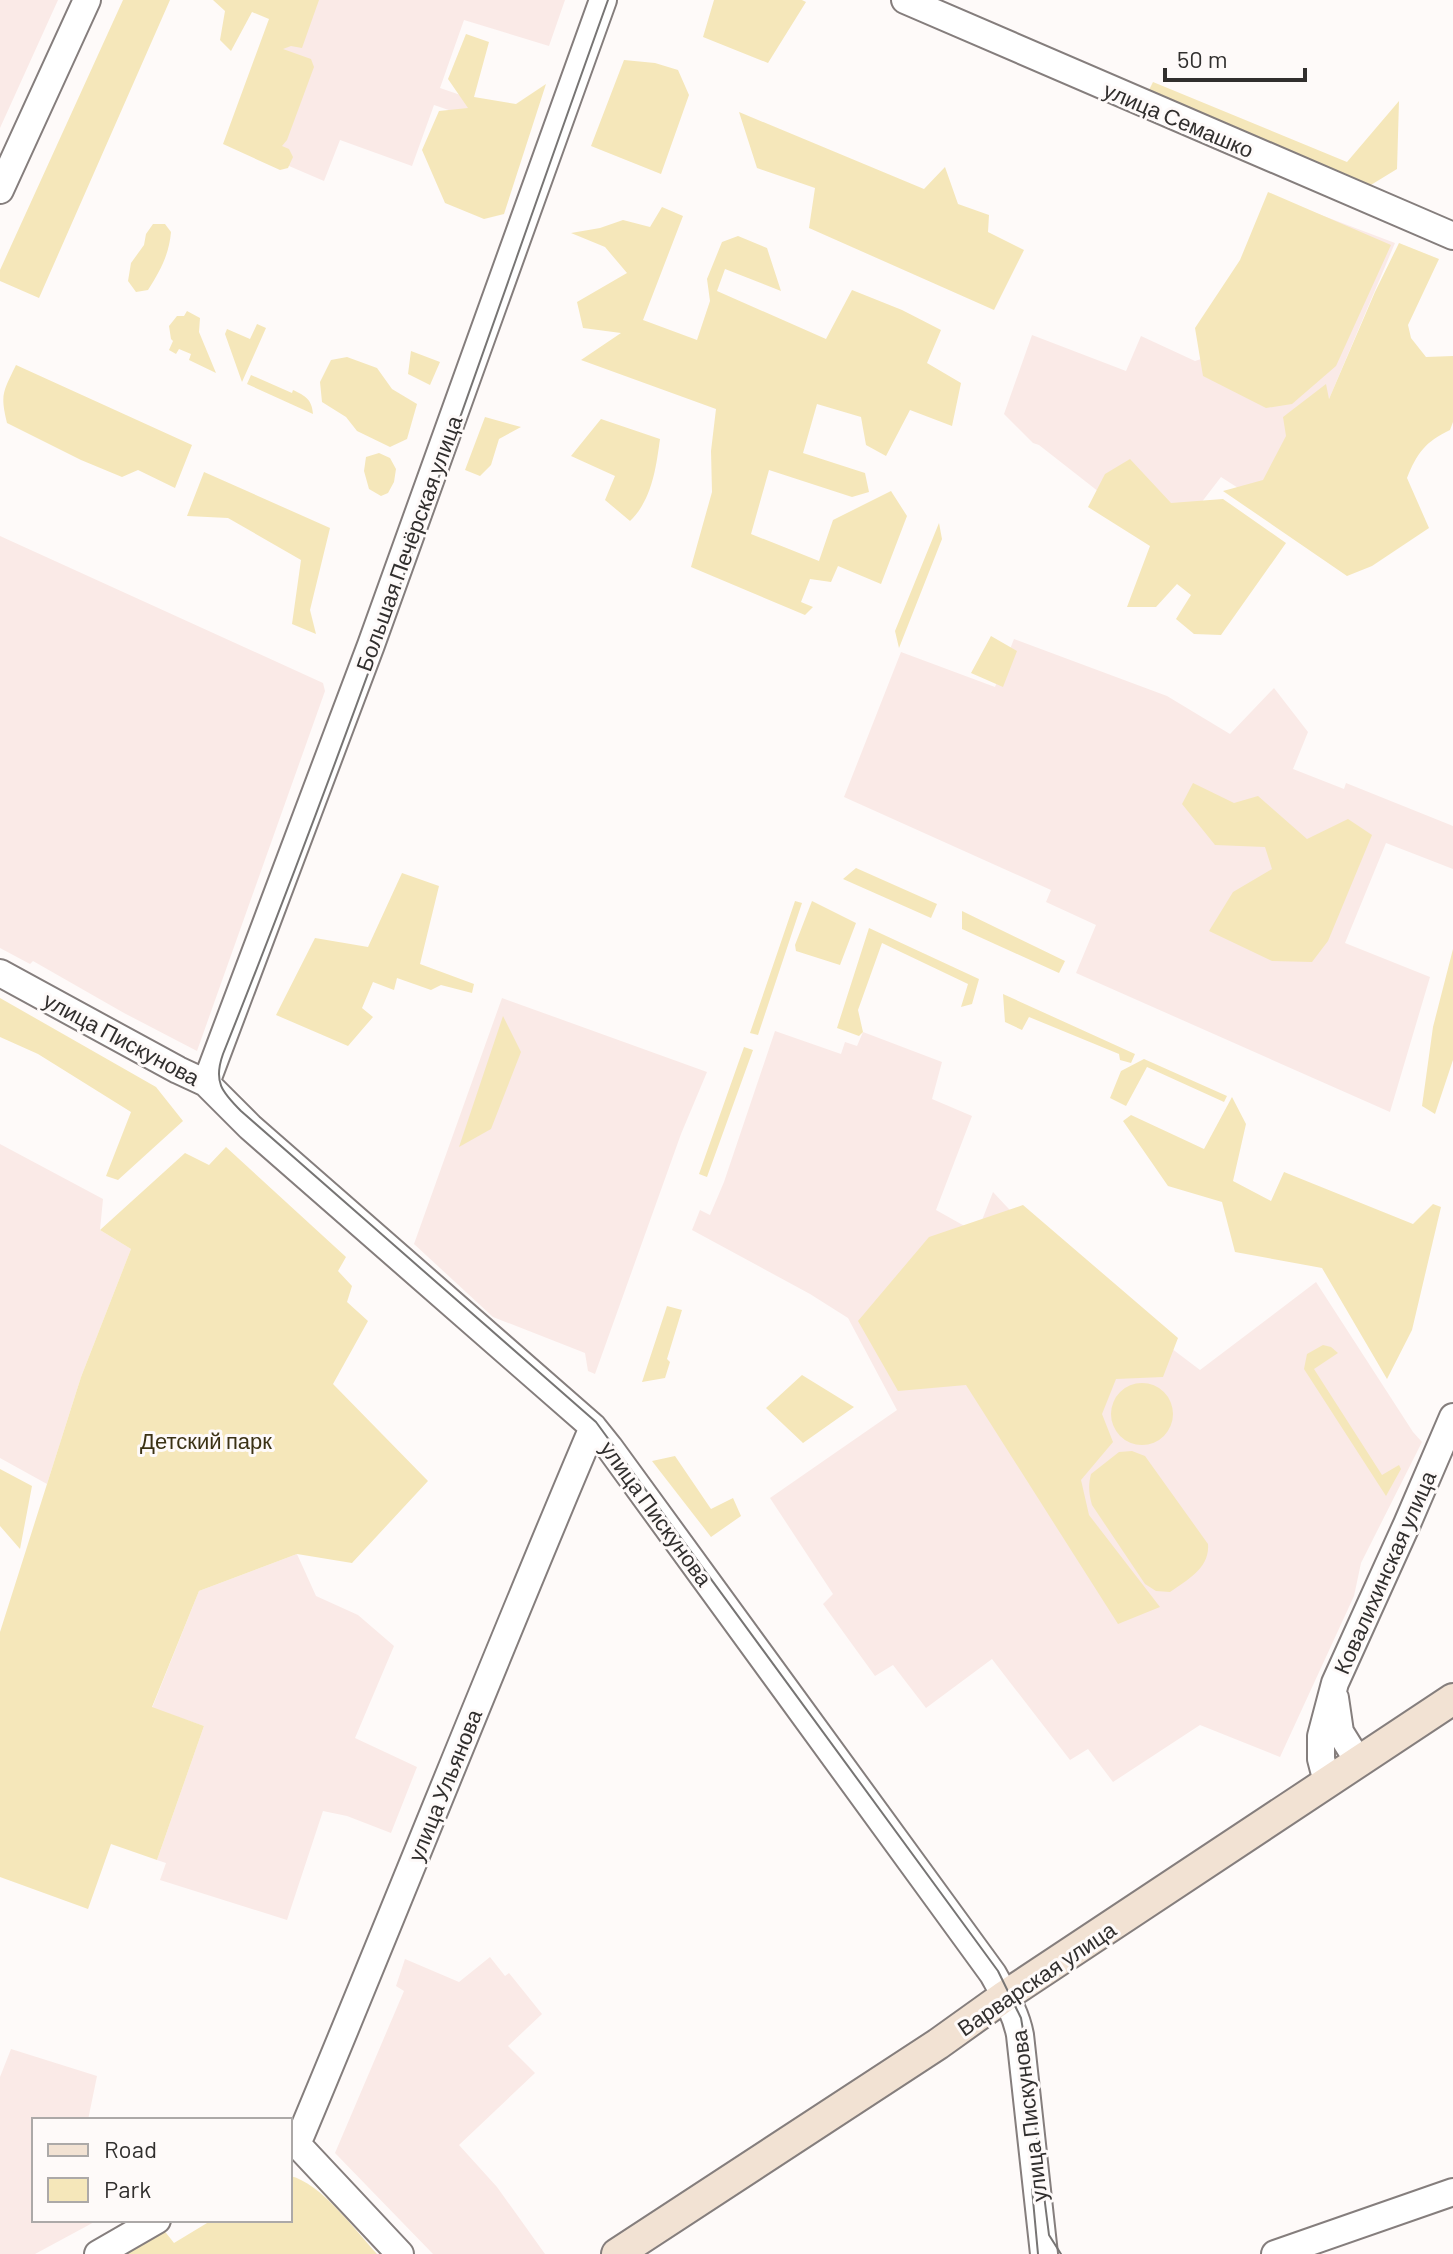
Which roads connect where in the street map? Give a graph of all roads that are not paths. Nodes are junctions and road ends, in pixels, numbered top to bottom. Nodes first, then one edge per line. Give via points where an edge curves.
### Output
1 (87, 0) edge
2 (603, 0) edge
3 (905, 0) edge
4 (0, 190) edge
5 (1453, 236) edge
6 (0, 973) edge
7 (206, 1083) junction
8 (1453, 1417) edge
9 (593, 1427) junction
10 (1335, 1683) junction
11 (1453, 1699) edge
12 (1358, 1761) junction
13 (1327, 1782) junction
14 (1005, 1996) junction
15 (292, 2143) edge
16 (1453, 2192) edge
17 (154, 2222) edge
18 (1046, 2248) edge
19 (98, 2254) edge
20 (400, 2254) edge
21 (617, 2254) edge
22 (1275, 2254) edge

1 - 4 street
2 - 7 street, Большая Печёрская улица via 376,632
3 - 5 street, улица Семашко
6 - 7 street, улица Пискунова
7 - 9 street, улица Пискунова
8 - 10 street, Ковалихинская улица
9 - 14 street, улица Пискунова
9 - 15 street, улица Ульянова via 355,2007 301,2135
10 - 12 street, Ковалихинская улица via 1340,1732
10 - 13 street, Ковалихинская улица via 1321,1736
11 - 12 main road, Варварская улица
12 - 13 main road, Варварская улица
13 - 14 main road, Варварская улица
14 - 18 street, улица Пискунова via 1020,2035
14 - 21 main road, Варварская улица
15 - 20 street
16 - 22 street
17 - 19 street

